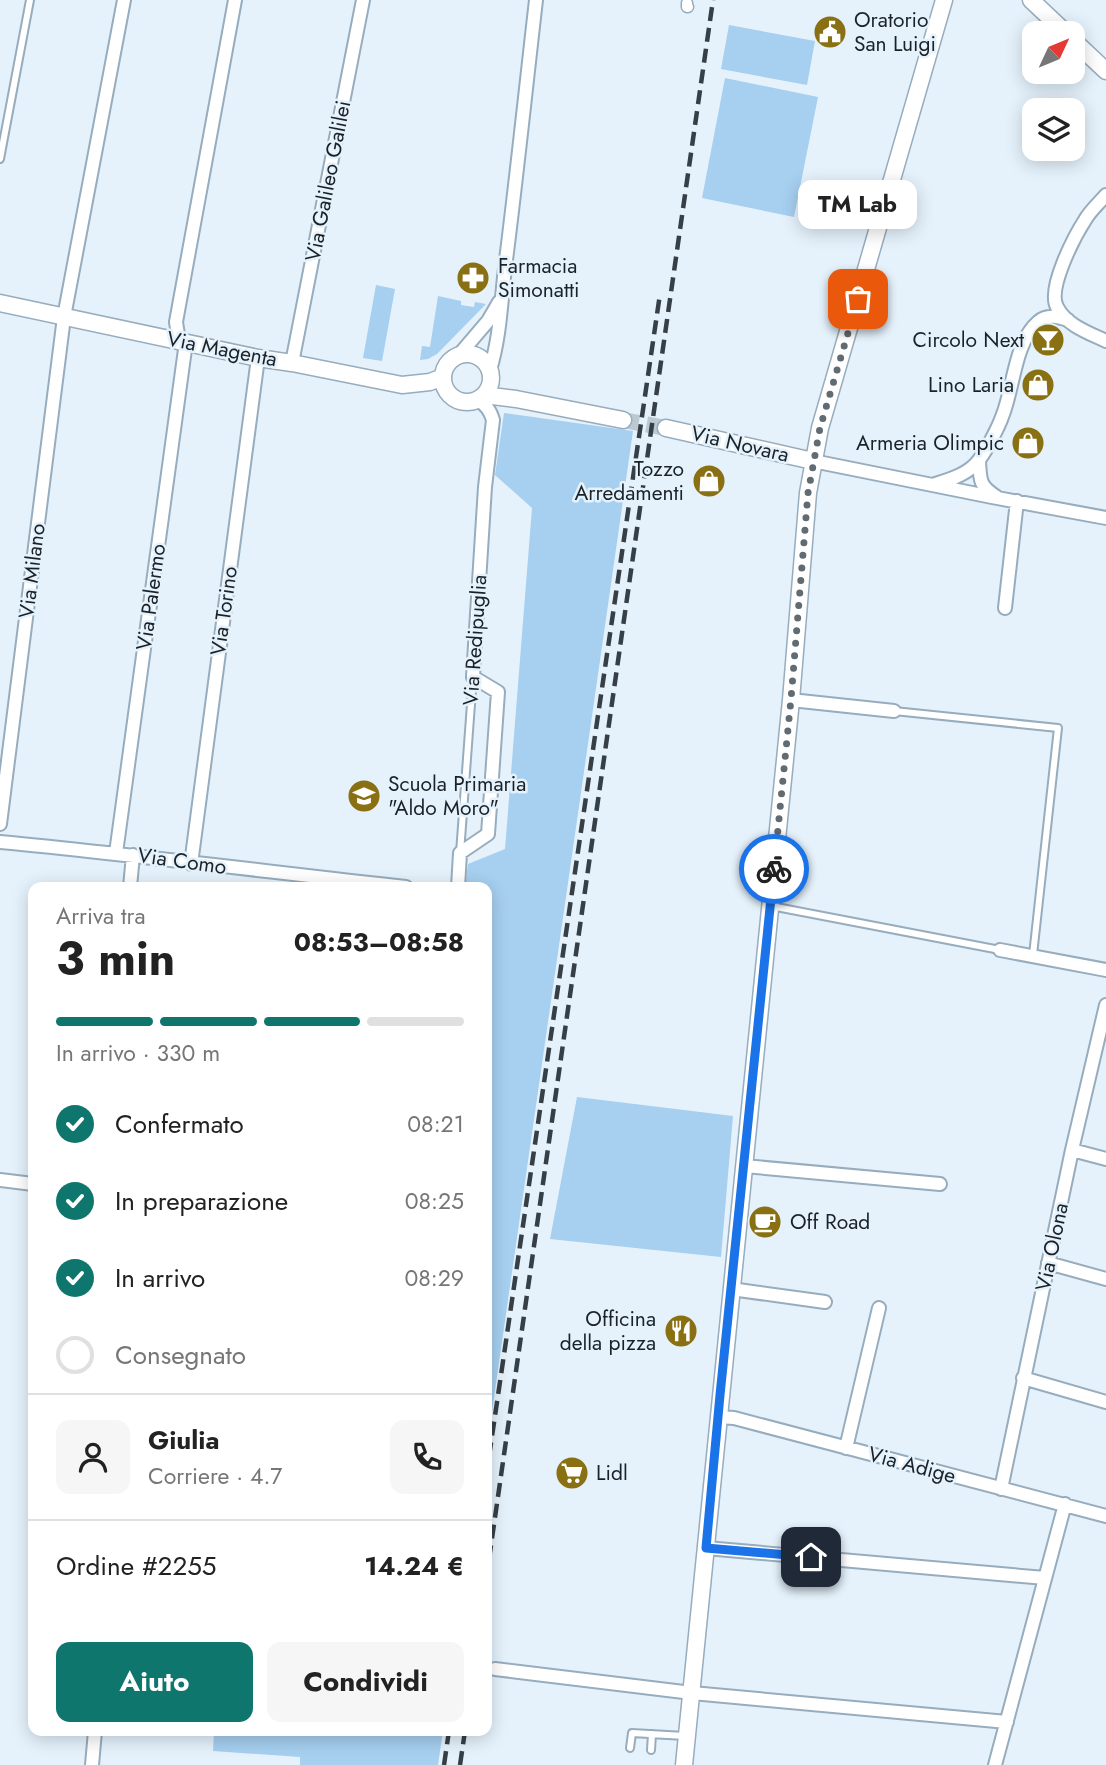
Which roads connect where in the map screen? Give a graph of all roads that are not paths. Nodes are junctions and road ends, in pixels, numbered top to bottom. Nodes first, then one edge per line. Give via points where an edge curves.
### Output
1 (30, 0) edge
2 (124, 0) edge
3 (235, 0) edge
4 (363, 0) edge
5 (536, 0) edge
6 (944, 0) edge
7 (1031, 0) edge
8 (1053, 21) edge
9 (1085, 51) edge
10 (1106, 71) edge
11 (0, 159) edge
12 (1106, 195) edge
13 (501, 299) junction
14 (0, 303) edge
15 (64, 317) junction
16 (1068, 320) junction
17 (177, 340) junction
18 (1106, 341) edge
19 (459, 355) junction
20 (258, 358) junction
21 (292, 363) junction
22 (490, 374) junction
23 (443, 377) junction
24 (402, 385) junction
25 (480, 397) junction
26 (454, 398) junction
27 (516, 399) junction
28 (623, 420) tunnel mouth
29 (666, 428) tunnel mouth
30 (979, 460) junction
31 (813, 461) junction
32 (931, 485) junction
33 (1000, 499) junction
34 (1017, 501) junction
35 (1106, 518) edge
36 (1005, 608) dead end
37 (473, 677) junction
38 (791, 699) junction
39 (894, 711) joint
40 (0, 824) edge
41 (0, 842) edge
42 (460, 852) junction
43 (116, 853) junction
44 (133, 855) junction
45 (191, 864) junction
46 (130, 882) edge
47 (359, 882) edge
48 (458, 882) edge
49 (771, 906) junction
50 (1000, 950) joint
51 (1033, 956) junction
52 (1106, 970) edge
53 (1106, 1005) edge
54 (1072, 1150) junction
55 (1106, 1159) edge
56 (744, 1166) junction
57 (0, 1180) edge
58 (28, 1183) edge
59 (940, 1185) dead end
60 (1048, 1263) junction
61 (1106, 1279) edge
62 (731, 1289) junction
63 (825, 1302) dead end
64 (879, 1308) dead end
65 (1023, 1378) junction
66 (1106, 1402) edge
67 (718, 1417) junction
68 (846, 1448) junction
69 (1001, 1489) junction
70 (1065, 1504) junction
71 (1106, 1516) edge
72 (706, 1548) junction
73 (1045, 1578) junction
74 (495, 1669) dead end
75 (692, 1693) junction
76 (1007, 1722) junction
77 (652, 1734) junction
78 (95, 1736) edge
79 (687, 1736) junction
80 (630, 1748) dead end
81 (651, 1750) dead end
82 (92, 1765) edge
83 (684, 1765) edge
84 (995, 1765) edge

1 - 11 lane
2 - 15 street, Via Milano
3 - 17 street, Via Palermo via 176,321
4 - 21 street, Via Galileo Galilei
5 - 13 street
6 - 31 street
7 - 8 street
9 - 10 street
12 - 16 street via 1085,220 1054,290 1056,306
13 - 19 street
13 - 22 street
14 - 15 street, Via Magenta
15 - 17 street, Via Magenta
15 - 40 street, Via Milano
16 - 18 street
16 - 30 street via 1053,316 1039,321 1023,342 1002,417
17 - 20 street, Via Magenta
17 - 43 street, Via Palermo
19 - 22 street via 481,358
19 - 23 street via 448,364
20 - 21 street, Via Magenta
20 - 45 street, Via Torino
21 - 24 street, Via Magenta
22 - 25 street via 490,385
22 - 27 street
23 - 24 street, Via Magenta
23 - 26 street
24 - 26 street
25 - 26 street via 469,402
25 - 27 street
25 - 37 street, Via Redipuglia via 493,420
27 - 28 street
29 - 31 street, Via Novara
30 - 32 street via 955,477
30 - 33 street via 983,486
31 - 32 street
31 - 38 street
32 - 33 street
33 - 34 street
34 - 35 street
34 - 36 street
37 - 42 lane, Via Redipuglia
37 - 42 street via 498,692 488,834
38 - 39 street
38 - 49 street
39 - 51 lane via 1058,729
41 - 43 street, Via Como
42 - 48 street, Via Redipuglia
43 - 44 street, Via Como
44 - 45 street, Via Como
44 - 46 street
45 - 47 street, Via Como
49 - 50 lane
49 - 56 street
50 - 51 street
51 - 52 street
53 - 54 street, Via Olona
54 - 55 street
54 - 60 street, Via Olona
56 - 59 street
56 - 62 street
57 - 58 street
60 - 61 street
60 - 65 street, Via Olona
62 - 63 street
62 - 67 street
64 - 68 street
65 - 66 street
65 - 69 street, Via Olona
67 - 68 street, Via Adige
67 - 72 street
68 - 69 street, Via Adige
69 - 70 street, Via Adige
70 - 71 street, Via Adige
70 - 73 street
72 - 73 street
72 - 75 street
73 - 76 street
74 - 75 street
75 - 76 street
75 - 79 street
76 - 84 street
77 - 79 lane
77 - 80 lane via 632,1733
77 - 81 lane
78 - 82 street
79 - 83 street

